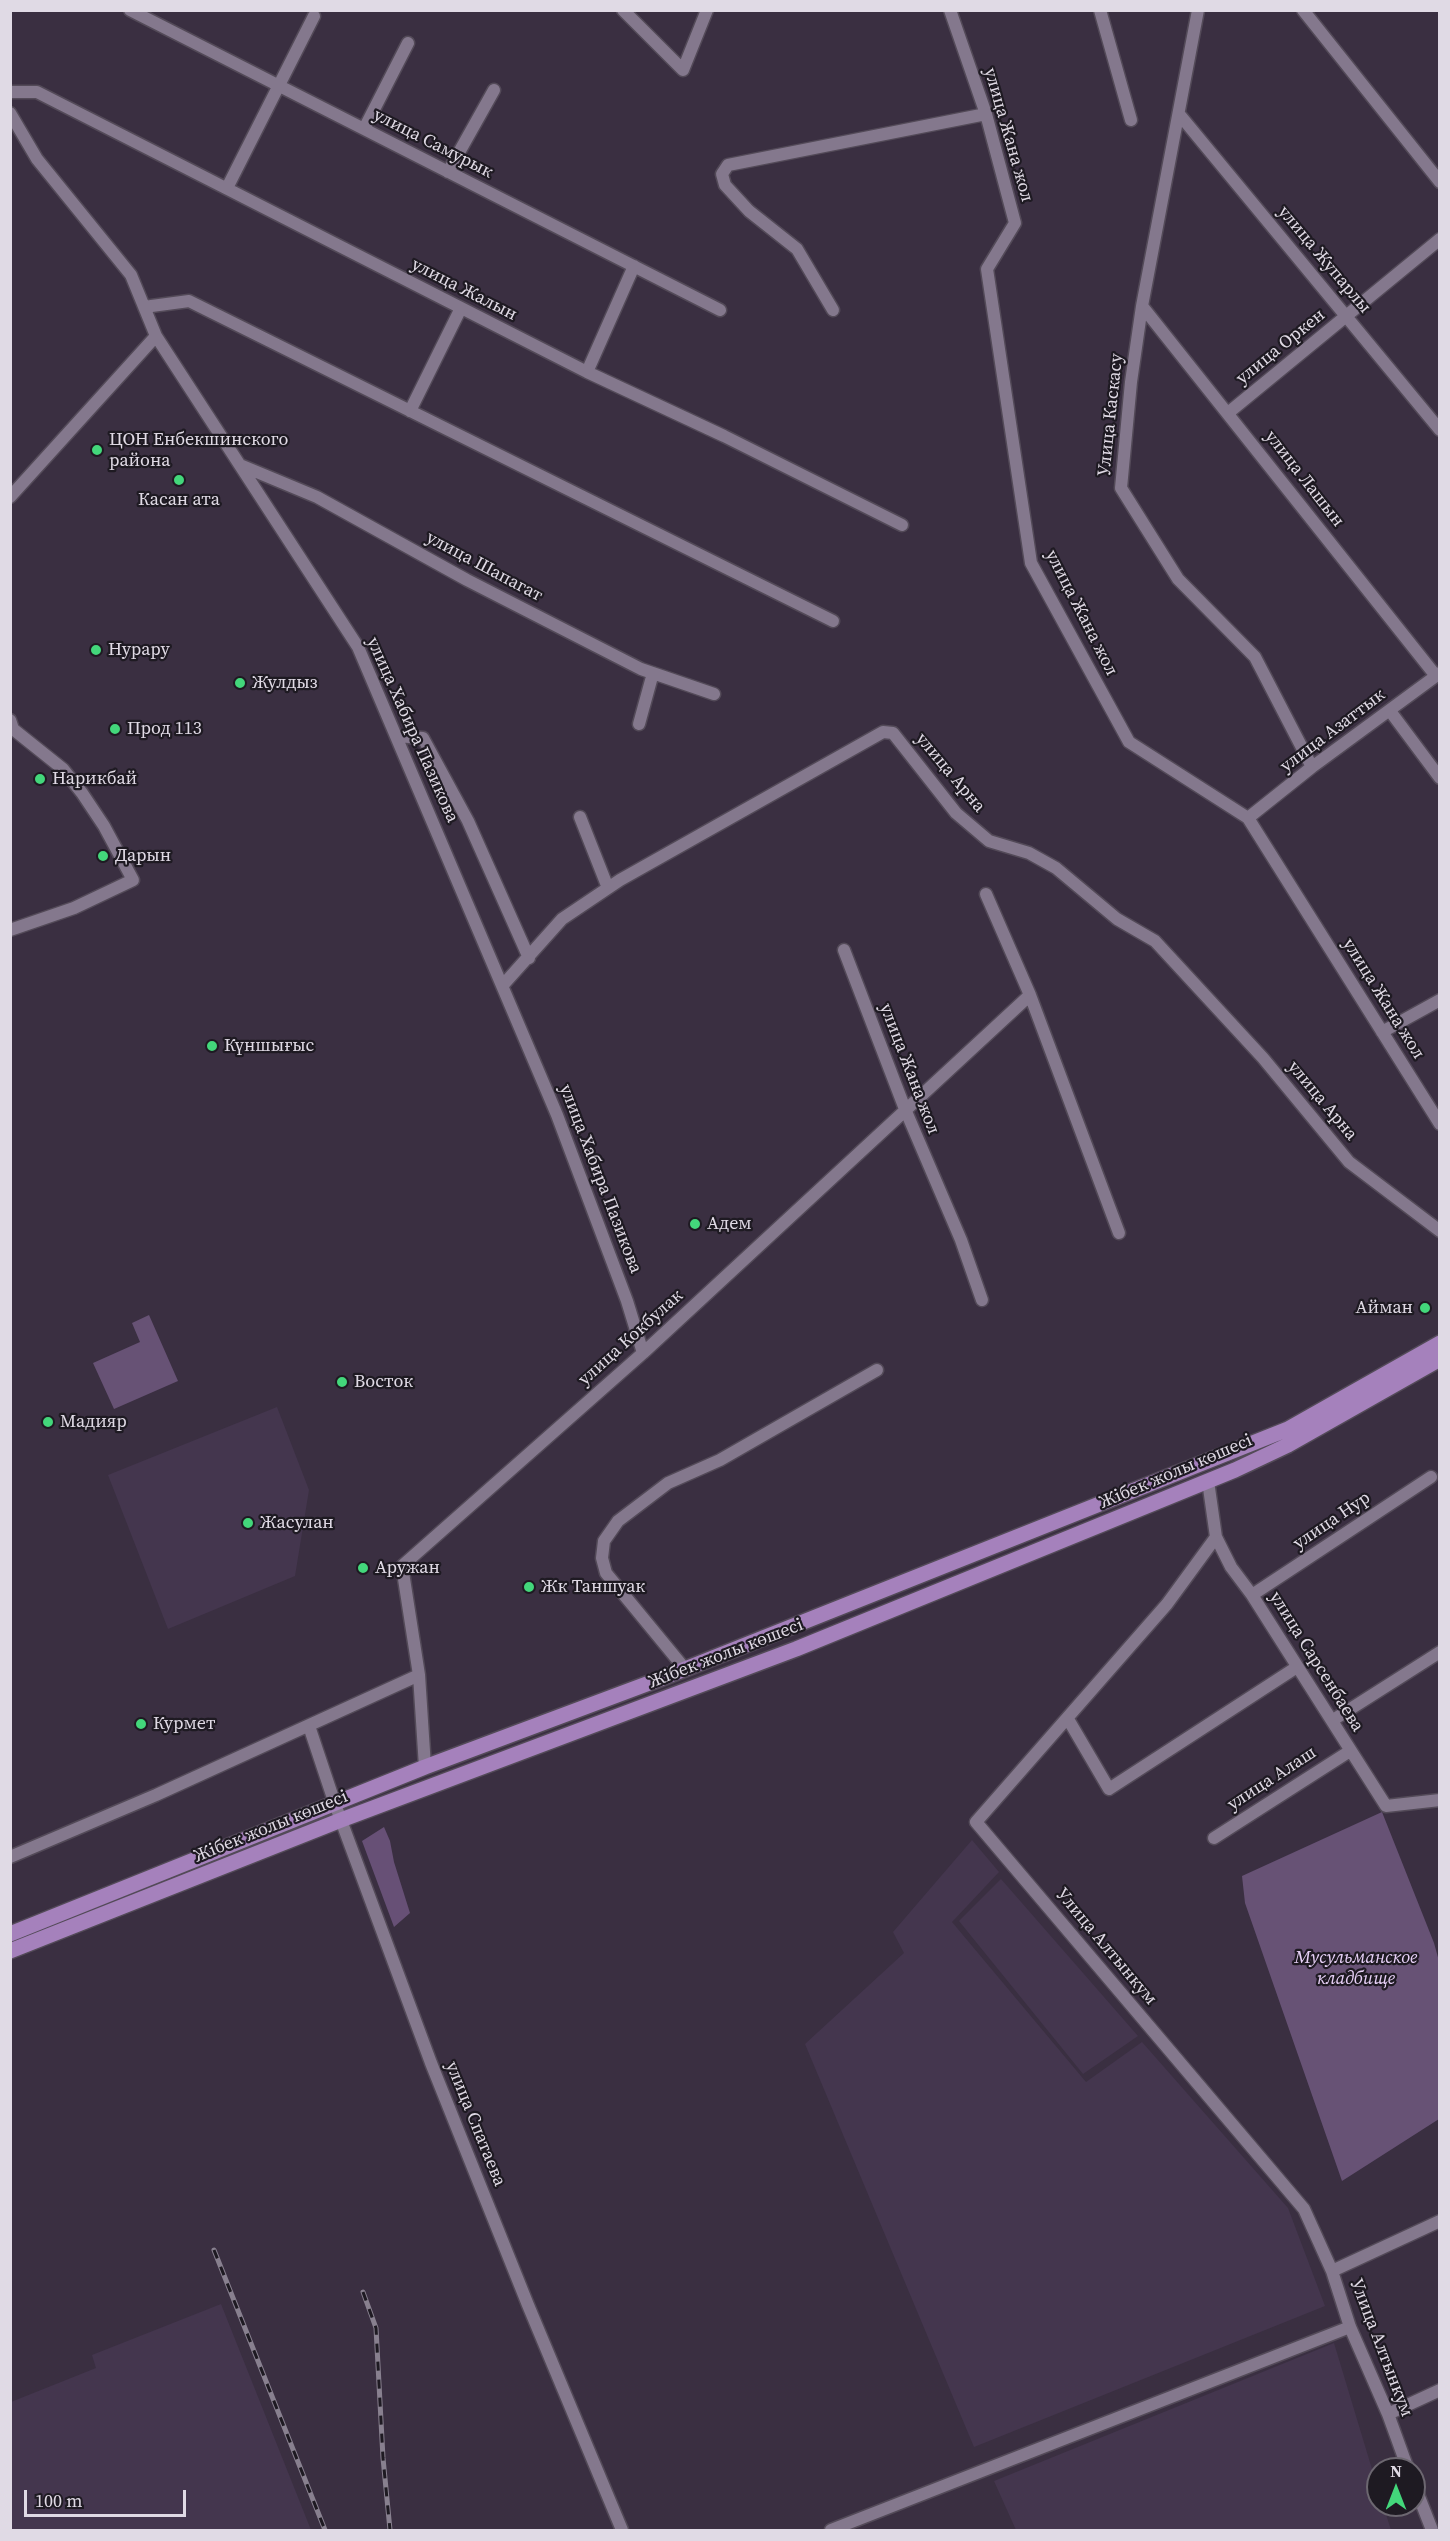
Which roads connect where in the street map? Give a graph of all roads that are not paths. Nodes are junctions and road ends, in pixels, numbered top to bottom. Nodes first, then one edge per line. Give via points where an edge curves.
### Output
1 (130, 10) edge
2 (623, 10) edge
3 (707, 10) edge
4 (950, 10) edge
5 (1100, 10) edge
6 (1198, 10) edge
7 (1303, 10) edge
8 (314, 16) dead end
9 (408, 44) dead end
10 (279, 86) junction
11 (494, 90) dead end
12 (10, 92) edge
13 (10, 113) edge
14 (986, 114) junction
15 (1179, 114) junction
16 (1131, 120) dead end
17 (364, 129) junction
18 (448, 172) junction
19 (1440, 182) edge
20 (227, 188) junction
21 (1440, 239) edge
22 (634, 266) junction
23 (1142, 306) junction
24 (144, 307) junction
25 (461, 308) junction
26 (720, 310) dead end
27 (833, 310) dead end
28 (1347, 316) junction
29 (156, 336) junction
30 (587, 372) junction
31 (410, 411) junction
32 (1228, 413) junction
33 (1440, 430) edge
34 (240, 465) junction
35 (10, 497) edge
36 (902, 525) dead end
37 (833, 621) dead end
38 (653, 673) junction
39 (1438, 674) edge
40 (714, 694) dead end
41 (1390, 711) junction
42 (10, 720) edge
43 (639, 723) dead end
44 (396, 736) junction
45 (1312, 767) junction
46 (1440, 778) edge
47 (580, 817) dead end
48 (1248, 818) junction
49 (609, 888) junction
50 (986, 894) dead end
51 (10, 930) edge
52 (844, 950) dead end
53 (529, 958) junction
54 (503, 985) junction
55 (1030, 995) junction
56 (1440, 1000) edge
57 (1382, 1032) junction
58 (905, 1109) junction
59 (1440, 1124) edge
60 (1440, 1231) edge
61 (1119, 1233) dead end
62 (982, 1300) dead end
63 (1440, 1343) edge
64 (643, 1353) junction
65 (1440, 1359) edge
66 (877, 1370) dead end
67 (1431, 1478) dead end
68 (1208, 1480) junction
69 (1216, 1537) junction
70 (1252, 1595) junction
71 (1440, 1652) edge
72 (1297, 1666) junction
73 (685, 1669) junction
74 (419, 1675) junction
75 (1068, 1719) junction
76 (1333, 1720) junction
77 (309, 1726) junction
78 (1350, 1750) junction
79 (425, 1767) junction
80 (1440, 1800) edge
81 (335, 1804) junction
82 (341, 1820) junction
83 (1214, 1838) dead end
84 (10, 1857) edge
85 (10, 1934) edge
86 (10, 1951) edge
87 (1440, 2221) edge
88 (1332, 2271) junction
89 (1350, 2327) junction
90 (1440, 2390) edge
91 (1388, 2414) junction
92 (1404, 2457) edge
93 (1426, 2515) edge
94 (622, 2530) edge
95 (831, 2530) edge
96 (1432, 2530) edge

1 - 10 street, улица Самурык
2 - 3 street via 683,70
4 - 14 street, улица Жана жол
5 - 16 street
6 - 15 street, Улица Каскасу
7 - 19 street
8 - 10 street
9 - 17 street
10 - 17 street, улица Самурык
10 - 20 street
11 - 18 street
12 - 20 street, улица Жалын via 37,92
13 - 24 street, улица Хабира Пазикова via 37,159 131,275
14 - 27 street via 728,165 722,174 725,185 749,212 797,249
14 - 48 street, улица Жана жол via 1015,223 987,269 1031,562 1129,742
15 - 23 street, Улица Каскасу
15 - 28 street, улица Жупарлы
17 - 18 street, улица Самурык
18 - 22 street, улица Самурык
20 - 25 street, улица Жалын
21 - 28 street, улица Оркен
22 - 26 street, улица Самурык
22 - 30 street
23 - 32 street, улица Лашын
23 - 45 street, Улица Каскасу via 1121,488 1178,579 1255,657
24 - 29 street, улица Хабира Пазикова
24 - 31 street via 189,301
25 - 30 street, улица Жалын
25 - 31 street
28 - 32 street, улица Оркен
28 - 33 street, улица Жупарлы
29 - 34 street, улица Хабира Пазикова
29 - 35 street
30 - 36 street, улица Жалын
31 - 37 street
32 - 39 street, улица Лашын
34 - 38 street, улица Шапагат via 316,497 467,580
34 - 44 street, улица Хабира Пазикова via 358,647
38 - 40 street, улица Шапагат
38 - 43 street
39 - 41 street, улица Азаттык
41 - 45 street, улица Азаттык
41 - 46 street
42 - 51 street via 14,729 63,769 104,826 134,880 74,908
44 - 53 street via 423,738 468,821
44 - 54 street, улица Хабира Пазикова
45 - 48 street, улица Азаттык
47 - 49 street
48 - 57 street, улица Жана жол
49 - 53 street, улица Арна via 562,919
49 - 60 street, улица Арна via 794,780 883,732 893,733 956,813 988,841 1029,853 1056,868 1117,919 1155,941 1263,1058 1349,1162
50 - 55 street
52 - 58 street, улица Жана жол
53 - 54 street, улица Арна
54 - 64 street, улица Хабира Пазикова via 561,1126
55 - 58 street, улица Кокбулак
55 - 61 street
56 - 57 street
57 - 59 street, улица Жана жол
58 - 62 street, улица Жана жол
58 - 64 street, улица Кокбулак
63 - 73 main road, Жібек жолы көшесі via 1288,1429
64 - 74 street, улица Кокбулак via 402,1566
65 - 68 main road, Жібек жолы көшесі via 1288,1445
66 - 73 street via 720,1460 668,1483 618,1521 604,1541 602,1558 606,1573
67 - 70 street, улица Нур
68 - 69 street
68 - 82 main road, Жібек жолы көшесі via 796,1648
69 - 70 street, улица Сарсенбаева via 1231,1567
69 - 75 street, Улица Алтынкум via 1167,1604
70 - 72 street, улица Сарсенбаева
71 - 76 street
72 - 75 street via 1109,1789
72 - 76 street, улица Сарсенбаева
73 - 79 main road, Жібек жолы көшесі
74 - 77 street
74 - 79 street, улица Кокбулак
75 - 88 street, Улица Алтынкум via 976,1822 1304,2209
76 - 78 street, улица Сарсенбаева
77 - 81 street, улица Спатаева
77 - 84 street
78 - 80 street, улица Сарсенбаева via 1386,1806
78 - 83 street, улица Алаш
79 - 81 main road, Жібек жолы көшесі
81 - 82 street, улица Спатаева
81 - 85 main road, Жібек жолы көшесі
82 - 86 main road, Жібек жолы көшесі
82 - 94 street, улица Спатаева via 435,2074
87 - 88 street
88 - 89 street, Улица Алтынкум
89 - 91 street, Улица Алтынкум
89 - 95 street
90 - 91 street
91 - 92 street, Улица Алтынкум
93 - 96 street

